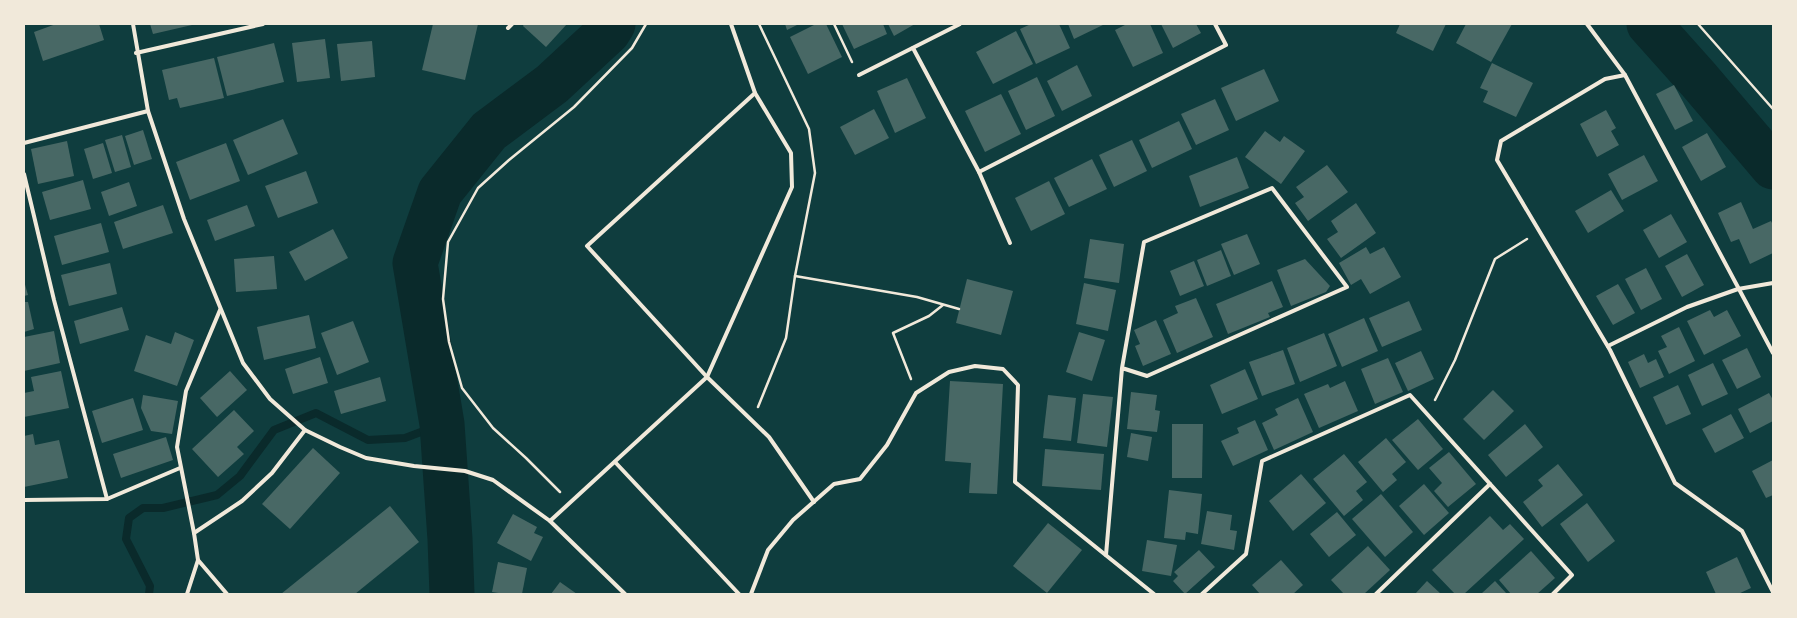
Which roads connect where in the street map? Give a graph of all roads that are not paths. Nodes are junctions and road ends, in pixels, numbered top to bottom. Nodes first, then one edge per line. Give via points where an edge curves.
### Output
1 (132, 24) edge
2 (264, 24) edge
3 (512, 24) edge
4 (731, 24) edge
5 (960, 24) edge
6 (1215, 24) edge
7 (1587, 24) edge
8 (508, 28) dead end
9 (913, 48) junction
10 (136, 53) junction
11 (859, 75) road end
12 (1625, 75) junction
13 (755, 93) junction
14 (148, 111) junction
15 (24, 143) edge
16 (979, 172) junction
17 (24, 174) edge
18 (1010, 243) dead end
19 (1773, 283) edge
20 (1738, 289) junction
21 (220, 310) junction
22 (1608, 346) junction
23 (1773, 353) edge
24 (1122, 368) junction
25 (707, 377) junction
26 (304, 429) junction
27 (615, 462) junction
28 (180, 468) junction
29 (1490, 484) junction
30 (107, 499) junction
31 (24, 500) edge
32 (814, 502) junction
33 (550, 521) junction
34 (194, 533) junction
35 (1106, 555) junction
36 (198, 560) junction
37 (1773, 592) edge
38 (187, 594) edge
39 (227, 594) edge
40 (625, 594) edge
41 (739, 594) edge
42 (751, 594) edge
43 (1154, 594) edge
44 (1202, 594) edge
45 (1376, 594) edge
46 (1552, 594) edge

1 - 10 street
2 - 10 street
3 - 8 street
4 - 13 street
5 - 9 street
6 - 16 street via 1226,45
7 - 12 street
9 - 11 street
9 - 16 street
10 - 14 street
12 - 20 street
12 - 22 street via 1605,79 1501,141 1497,160
13 - 25 street via 791,153 792,187
13 - 25 street via 587,246
14 - 15 street
14 - 21 street via 184,219
16 - 18 street
17 - 30 street via 54,300
19 - 20 street
20 - 22 street via 1687,307
20 - 23 street
21 - 26 street via 243,363 270,400
21 - 28 street via 186,391 177,447
22 - 37 street via 1675,483 1742,531
24 - 24 street via 1147,376 1347,287 1272,188 1144,242
24 - 35 street
25 - 27 street
25 - 32 street via 769,437
26 - 33 street via 366,458 465,471 493,480
26 - 34 street via 272,474 242,501
27 - 33 street
27 - 41 street
28 - 30 street
28 - 34 street
29 - 44 street via 1410,396 1262,461 1246,554
29 - 45 street
29 - 46 street via 1572,575
30 - 31 street
32 - 35 street via 834,484 860,479 887,445 916,393 949,372 975,366 1003,369 1018,385 1015,482
32 - 42 street via 793,520 768,550
33 - 40 street
34 - 36 street
35 - 43 street
36 - 38 street
36 - 39 street

